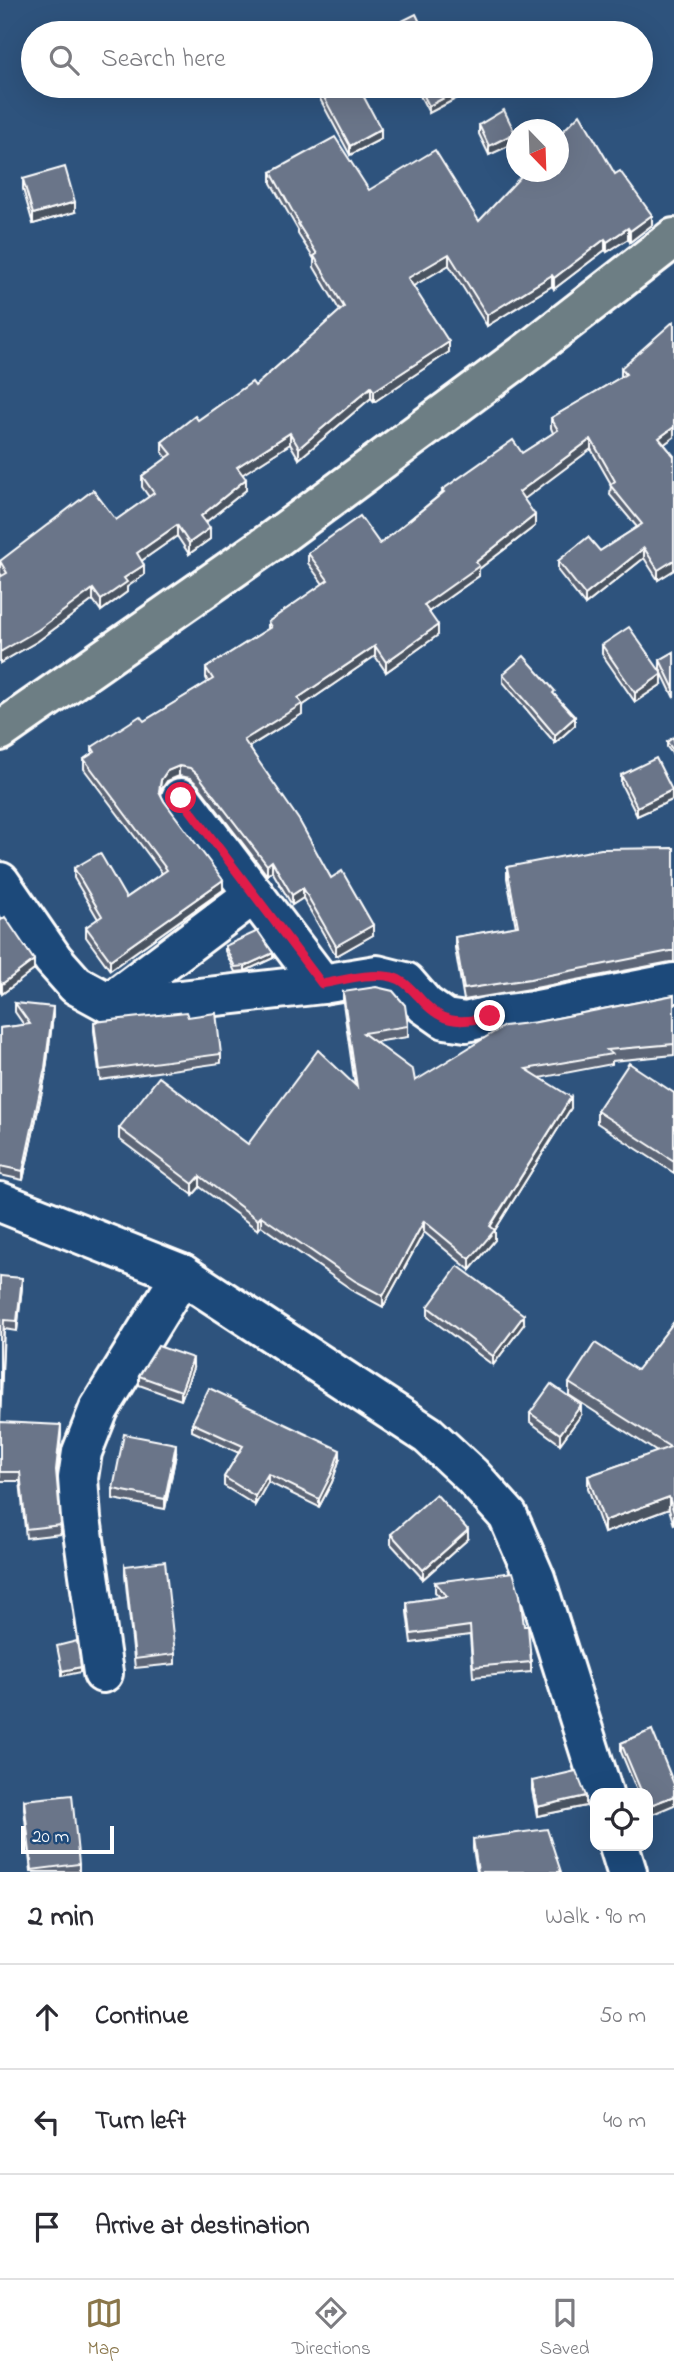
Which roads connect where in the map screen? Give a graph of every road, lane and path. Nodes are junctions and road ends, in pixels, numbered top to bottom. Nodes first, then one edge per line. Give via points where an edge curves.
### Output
1 (674, 238) edge
2 (0, 731) edge
3 (181, 798) dead end
4 (0, 882) edge
5 (254, 894) junction
6 (674, 983) edge
7 (322, 984) junction
8 (109, 1003) junction
9 (0, 1202) edge
10 (182, 1274) junction
11 (103, 1673) dead end
12 (601, 1788) edge
13 (621, 1851) edge
14 (627, 1872) edge

1 - 2 highway via 272,541
3 - 5 street
4 - 8 street via 76,985
5 - 7 street
5 - 8 street
6 - 7 street via 466,1023 445,1019 405,982 393,977 376,975
7 - 8 street via 146,1004
9 - 10 street
10 - 11 street via 99,1409 82,1452 78,1478 81,1518
10 - 12 street via 428,1435 508,1516 535,1577
13 - 14 street

